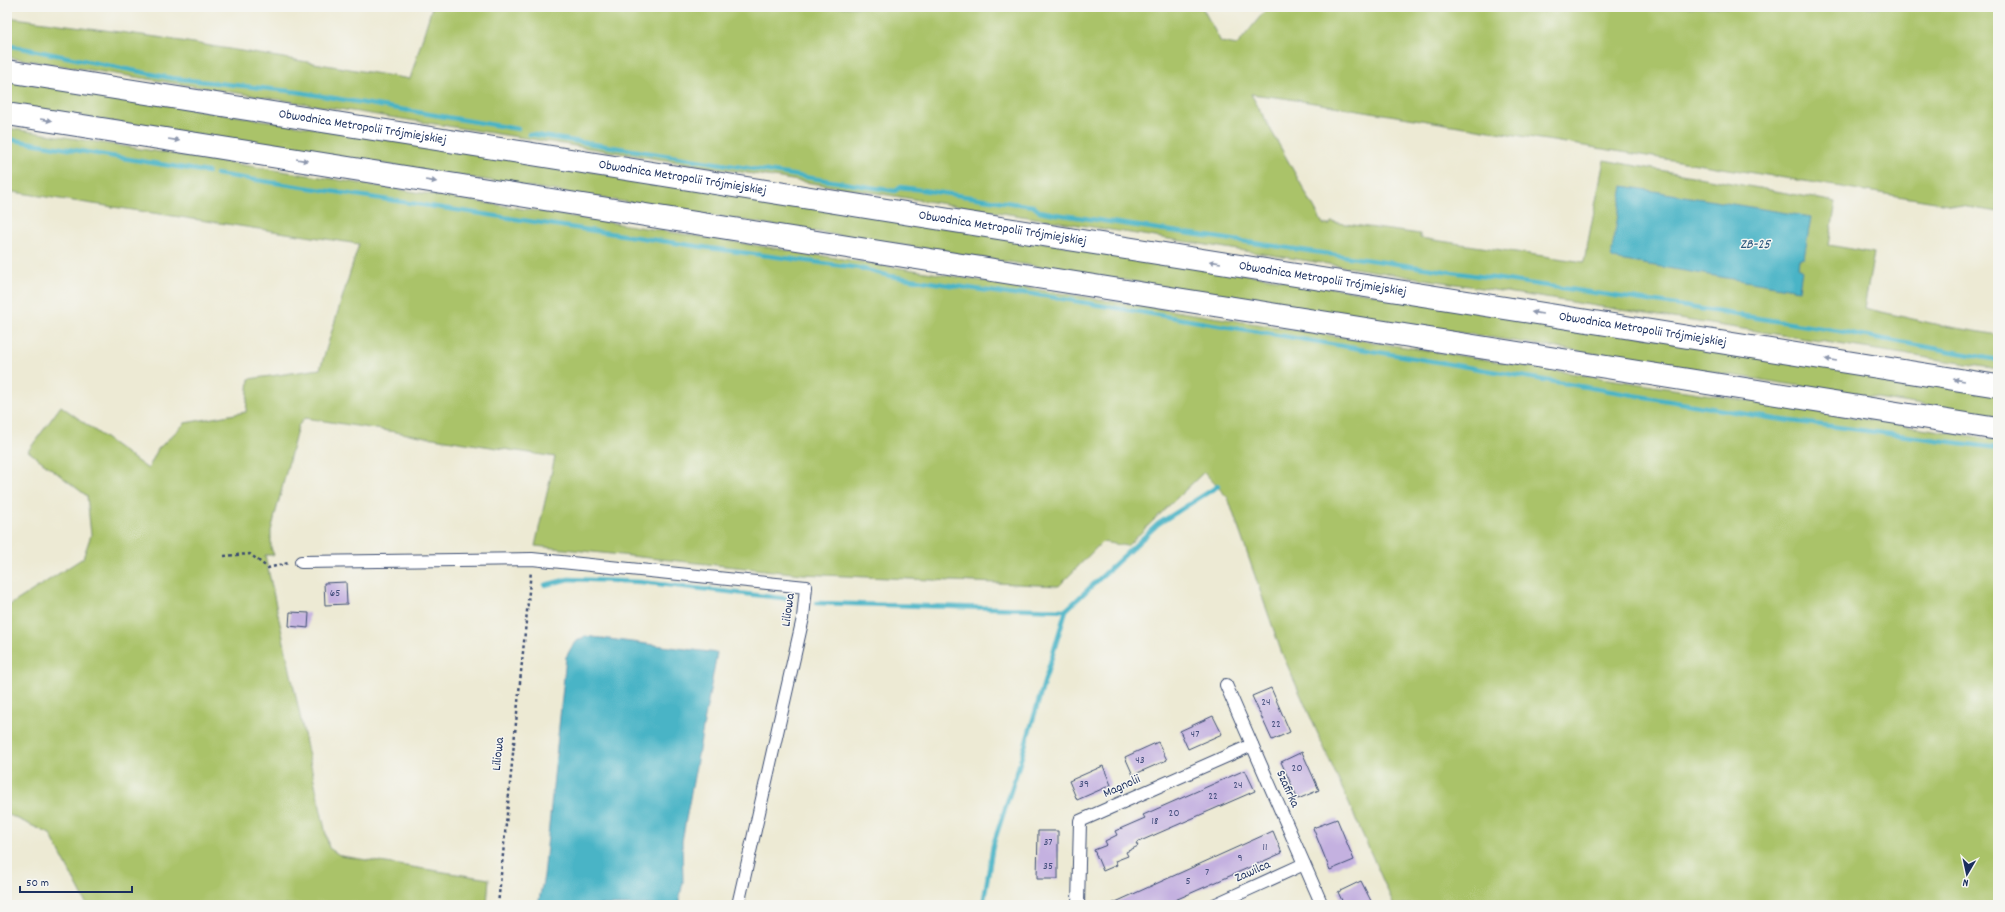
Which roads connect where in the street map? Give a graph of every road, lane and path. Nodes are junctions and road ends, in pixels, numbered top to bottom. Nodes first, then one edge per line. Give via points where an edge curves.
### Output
1 (7, 71) edge
2 (7, 114) edge
3 (1998, 386) edge
4 (1998, 429) edge
5 (224, 556) dead end
6 (532, 559) junction
7 (301, 562) joint
8 (1226, 685) dead end
9 (1252, 744) junction
10 (1304, 864) junction
11 (498, 905) edge
12 (738, 905) edge
13 (1078, 905) edge
14 (1214, 905) edge
15 (1322, 905) edge

3 -> 1 highway, Obwodnica Metropolii Trójmiejskiej
2 -> 4 highway
5 - 7 path via 250,554 268,568
6 - 7 street, Liliowa
6 - 11 path, Liliowa
6 - 12 street, Liliowa via 806,587 803,618
8 - 9 street, Szafirka
9 - 10 street, Szafirka
9 - 13 street, Magnolii via 1080,821
10 - 14 street, Zawilca
10 - 15 street, Szafirka

